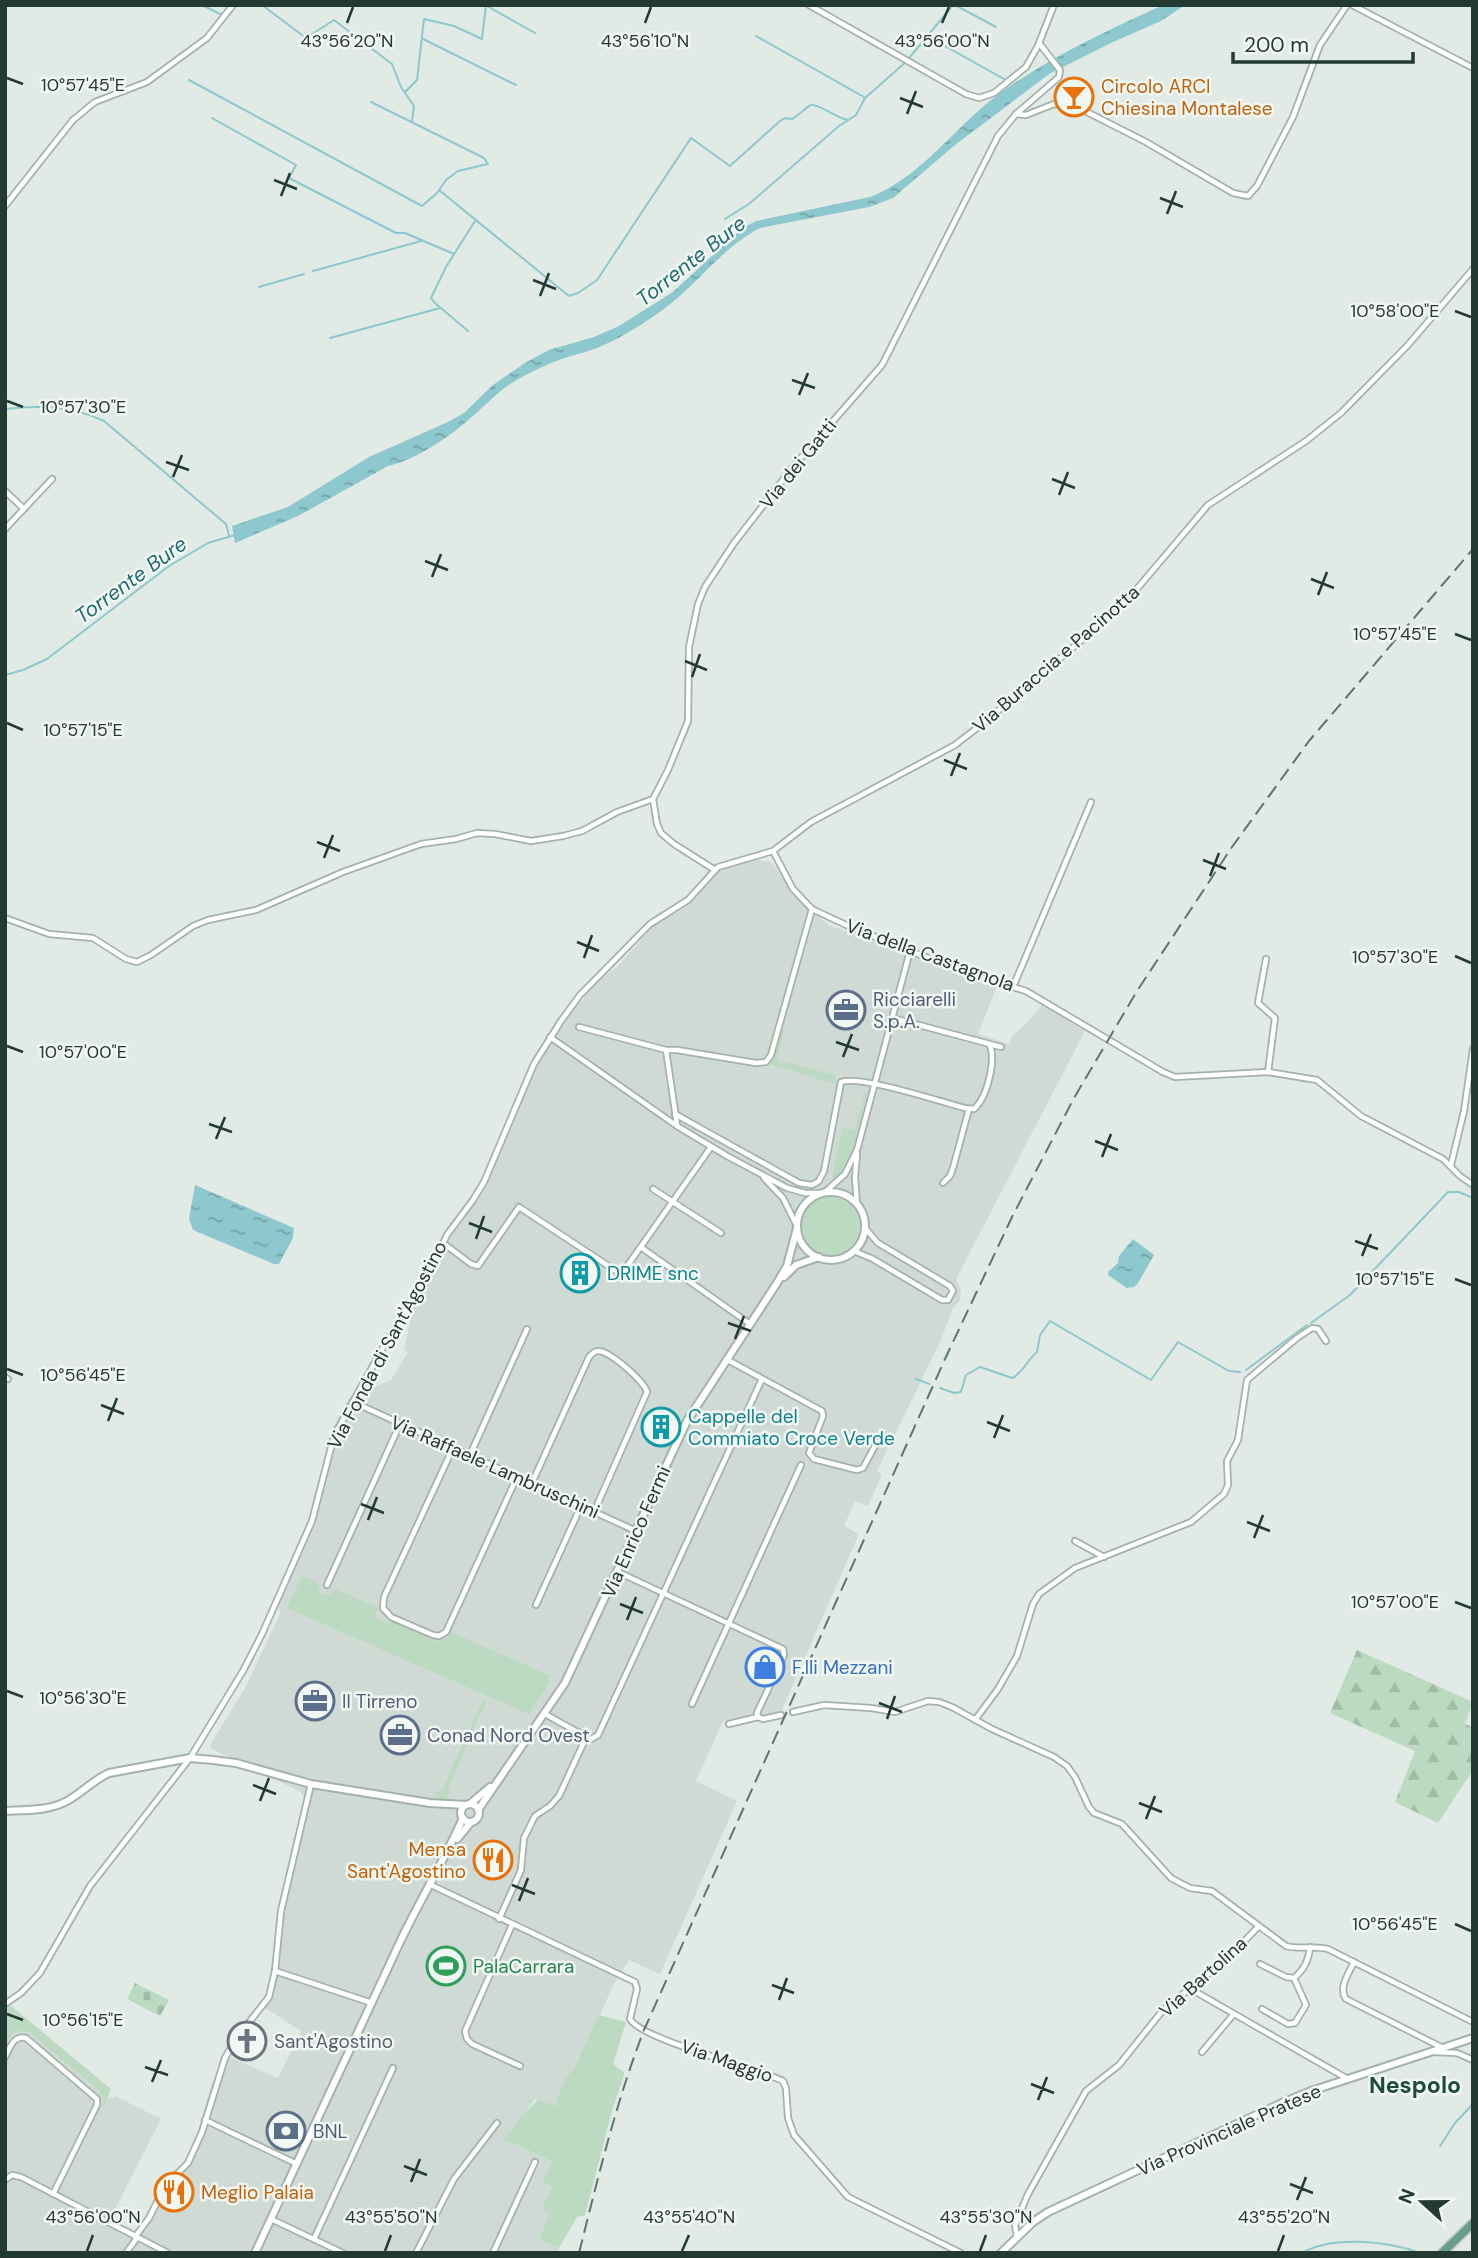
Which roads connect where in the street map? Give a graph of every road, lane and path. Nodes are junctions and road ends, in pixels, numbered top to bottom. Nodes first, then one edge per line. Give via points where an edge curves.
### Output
1 (233, 5) edge
2 (809, 5) edge
3 (1054, 5) edge
4 (1349, 5) edge
5 (1039, 43) junction
6 (1473, 68) edge
7 (1016, 114) junction
8 (5, 206) edge
9 (1473, 269) edge
10 (52, 479) dead end
11 (5, 491) edge
12 (24, 509) junction
13 (5, 529) edge
14 (653, 799) junction
15 (1091, 802) dead end
16 (772, 851) junction
17 (715, 870) junction
18 (813, 909) junction
19 (5, 918) edge
20 (910, 951) junction
21 (1266, 959) dead end
22 (1013, 987) junction
23 (893, 1018) junction
24 (579, 1027) dead end
25 (550, 1037) junction
26 (989, 1044) junction
27 (1001, 1047) dead end
28 (1473, 1049) edge
29 (666, 1050) junction
30 (1268, 1072) junction
31 (875, 1084) junction
32 (969, 1109) junction
33 (675, 1114) junction
34 (677, 1126) junction
35 (711, 1147) junction
36 (857, 1150) junction
37 (1451, 1165) junction
38 (763, 1177) junction
39 (943, 1184) dead end
40 (1473, 1185) edge
41 (653, 1189) dead end
42 (823, 1193) junction
43 (674, 1202) junction
44 (857, 1204) junction
45 (797, 1227) junction
46 (865, 1228) junction
47 (721, 1233) dead end
48 (443, 1242) junction
49 (642, 1248) junction
50 (854, 1251) junction
51 (818, 1257) junction
52 (777, 1283) junction
53 (750, 1324) junction
54 (527, 1329) dead end
55 (1326, 1341) dead end
56 (726, 1359) junction
57 (762, 1378) junction
58 (353, 1402) junction
59 (400, 1423) junction
60 (877, 1442) dead end
61 (453, 1447) junction
62 (470, 1455) junction
63 (801, 1465) dead end
64 (517, 1477) junction
65 (532, 1483) junction
66 (581, 1506) junction
67 (594, 1512) junction
68 (636, 1531) junction
69 (1075, 1541) dead end
70 (1104, 1557) junction
71 (618, 1572) junction
72 (327, 1585) dead end
73 (663, 1593) junction
74 (536, 1605) dead end
75 (729, 1624) junction
76 (692, 1704) dead end
77 (793, 1712) dead end
78 (545, 1714) junction
79 (781, 1715) dead end
80 (758, 1717) junction
81 (975, 1720) junction
82 (729, 1724) dead end
83 (585, 1738) junction
84 (190, 1758) junction
85 (497, 1781) junction
86 (311, 1784) junction
87 (448, 1805) junction
88 (468, 1805) junction
89 (478, 1810) junction
90 (5, 1811) edge
91 (462, 1816) junction
92 (471, 1822) junction
93 (451, 1846) junction
94 (429, 1884) junction
95 (499, 1919) junction
96 (512, 1925) junction
97 (1259, 1926) junction
98 (1310, 1947) junction
99 (1354, 1962) junction
100 (1260, 1964) dead end
101 (275, 1971) junction
102 (1294, 1978) junction
103 (1189, 1988) junction
104 (372, 2003) junction
105 (5, 2004) edge
106 (1262, 2009) dead end
107 (1233, 2015) junction
108 (1473, 2022) edge
109 (1473, 2038) edge
110 (1443, 2048) junction
111 (1202, 2052) dead end
112 (1433, 2052) junction
113 (5, 2057) edge
114 (1473, 2060) edge
115 (520, 2066) dead end
116 (393, 2068) dead end
117 (1346, 2079) junction
118 (205, 2120) junction
119 (497, 2123) dead end
120 (535, 2162) dead end
121 (297, 2164) junction
122 (6, 2177) edge
123 (53, 2194) junction
124 (271, 2219) junction
125 (1473, 2223) edge
126 (1017, 2237) junction
127 (136, 2238) junction
128 (314, 2239) junction
129 (329, 2246) junction
130 (126, 2253) edge
131 (168, 2253) edge
132 (256, 2253) edge
133 (326, 2253) edge
134 (344, 2253) edge
135 (416, 2253) edge
136 (493, 2253) edge
137 (961, 2253) edge
138 (1002, 2253) edge
139 (1442, 2253) edge

1 - 8 street via 206,38 147,82 95,102 73,120
2 - 5 street via 979,98 994,93 1023,71
3 - 5 street
4 - 6 street
4 - 7 street via 1320,45 1293,117 1248,196 1233,193 1071,105 1054,104
5 - 7 street, Via dei Gatti via 1059,70 1057,78
7 - 14 street, Via dei Gatti via 998,136 881,365 793,467 705,587 689,647 688,721
9 - 16 street, Via Buraccia e Pacinotta via 1341,413 1208,505 1116,611 969,735 811,822
10 - 12 street
11 - 12 street
12 - 13 street
14 - 17 street via 657,824 665,837
14 - 19 street via 563,836 531,841 477,833 421,844 256,910 193,926 137,962 93,938 49,934
15 - 22 street
16 - 17 street, Via Buraccia e Pacinotta
16 - 18 street, Via della Castagnola via 797,894
17 - 25 street, Via Fonda di Sant'Agostino via 688,900 650,923 586,989
18 - 20 street, Via della Castagnola
18 - 29 street via 768,1060 756,1063
20 - 22 street, Via della Castagnola
20 - 23 street
21 - 30 street via 1258,1003 1275,1018
22 - 30 street, Via della Castagnola via 1175,1077
23 - 26 street
23 - 31 street
24 - 29 street
25 - 34 street
25 - 48 street, Via Fonda di Sant'Agostino via 528,1076 484,1181
26 - 27 street
26 - 32 street via 993,1057 983,1098 976,1108
28 - 37 street
29 - 33 street
30 - 37 street, Via della Castagnola via 1317,1080 1361,1116
31 - 32 street
31 - 33 street via 841,1082 824,1171 809,1185
31 - 36 street
32 - 39 street via 953,1168
33 - 34 street
34 - 35 street
35 - 38 street
35 - 43 street
36 - 42 street via 845,1174
36 - 44 street
37 - 40 street, Via della Castagnola
38 - 42 street via 794,1191
38 - 45 street via 786,1202
41 - 43 street
42 - 44 street via 843,1194
42 - 45 street via 803,1206
43 - 47 street
43 - 49 street
44 - 46 street
45 - 51 street via 803,1245
45 - 52 street via 792,1252
46 - 50 street
46 - 50 street via 878,1243 950,1286 952,1295 942,1300
48 - 49 street via 478,1266 519,1207 618,1272 625,1270
48 - 58 street, Via Fonda di Sant'Agostino via 418,1295
49 - 53 street
50 - 51 street via 839,1259
51 - 52 street via 796,1265
52 - 53 street, Via Enrico Fermi
53 - 56 street, Via Enrico Fermi
54 - 62 street
55 - 70 street via 1312,1328 1247,1380 1238,1440 1227,1461 1228,1485 1219,1499 1186,1525
56 - 57 street
56 - 68 street, Via Enrico Fermi via 687,1421
57 - 60 street via 823,1412 809,1451 812,1458 857,1470 863,1468
57 - 73 street
58 - 59 street, Via Raffaele Lambruschini
58 - 84 street, Via Fonda di Sant'Agostino via 332,1441 312,1521 262,1634
59 - 61 street, Via Raffaele Lambruschini
59 - 72 street
61 - 62 street, Via Raffaele Lambruschini
61 - 64 street via 386,1592 383,1604 388,1615 430,1634 443,1634
62 - 64 street, Via Raffaele Lambruschini
63 - 75 street
64 - 65 street, Via Raffaele Lambruschini
65 - 66 street, Via Raffaele Lambruschini
65 - 67 street via 584,1367 592,1354 603,1352 645,1384 647,1392
66 - 67 street, Via Raffaele Lambruschini
66 - 74 street
67 - 68 street, Via Raffaele Lambruschini
68 - 71 street, Via Enrico Fermi
69 - 70 street
70 - 81 street via 1071,1571 1037,1597 1013,1662
71 - 73 street
71 - 78 street, Via Enrico Fermi via 574,1666
73 - 75 street
73 - 83 street via 598,1735
75 - 76 street
75 - 80 street via 785,1653
77 - 81 street via 824,1705 894,1712 933,1701
78 - 83 street
78 - 85 street, Via Enrico Fermi
79 - 80 street
80 - 82 street
81 - 97 street via 1061,1761 1094,1813 1122,1824 1171,1878 1212,1891
83 - 95 street via 559,1796 534,1818 524,1838 521,1870
84 - 86 street via 226,1761
84 - 90 street via 109,1773 55,1806
84 - 105 street, Via Fonda di Sant'Agostino via 95,1878 37,1978
85 - 88 street
85 - 89 street
86 - 87 street
86 - 101 street via 281,1911
87 - 88 street
87 - 91 street
88 - 89 street
88 - 91 street
89 - 92 street
91 - 92 street
91 - 93 street
92 - 93 street
93 - 94 street
94 - 95 street
94 - 104 street
95 - 96 street
96 - 115 street via 465,2031 472,2043
96 - 137 street, Via Maggio via 635,1982 638,1989 630,2015 634,2024 783,2081 794,2136 848,2197
97 - 98 street via 1286,1946
97 - 103 street, Via Bartolina via 1235,1952
98 - 99 street via 1326,1948
98 - 102 street via 1306,1963
99 - 108 street
99 - 110 street via 1343,1996
100 - 102 street
101 - 104 street
101 - 118 street via 266,2002 225,2058
102 - 106 street via 1306,2005 1295,2023 1288,2024
103 - 107 street
103 - 126 street, Via Bartolina via 1163,2010 1119,2065 1086,2091 1028,2194 1015,2225
104 - 121 street
107 - 111 street
107 - 117 street
109 - 110 street, Via Provinciale Pratese
110 - 112 street, Via Provinciale Pratese
112 - 114 street via 1457,2053
112 - 117 street, Via Provinciale Pratese
113 - 123 street via 15,2039 26,2038 98,2101
116 - 128 street
117 - 126 street, Via Provinciale Pratese via 1282,2103 1048,2212
118 - 121 street
118 - 127 street via 188,2163 165,2186
119 - 135 street via 454,2179
120 - 136 street
121 - 124 street
122 - 123 street via 18,2176
123 - 127 street
124 - 128 street
124 - 132 street
125 - 139 main road
126 - 138 street, Via Provinciale Pratese
127 - 130 street
127 - 131 street
128 - 129 street
129 - 133 street
129 - 134 street

